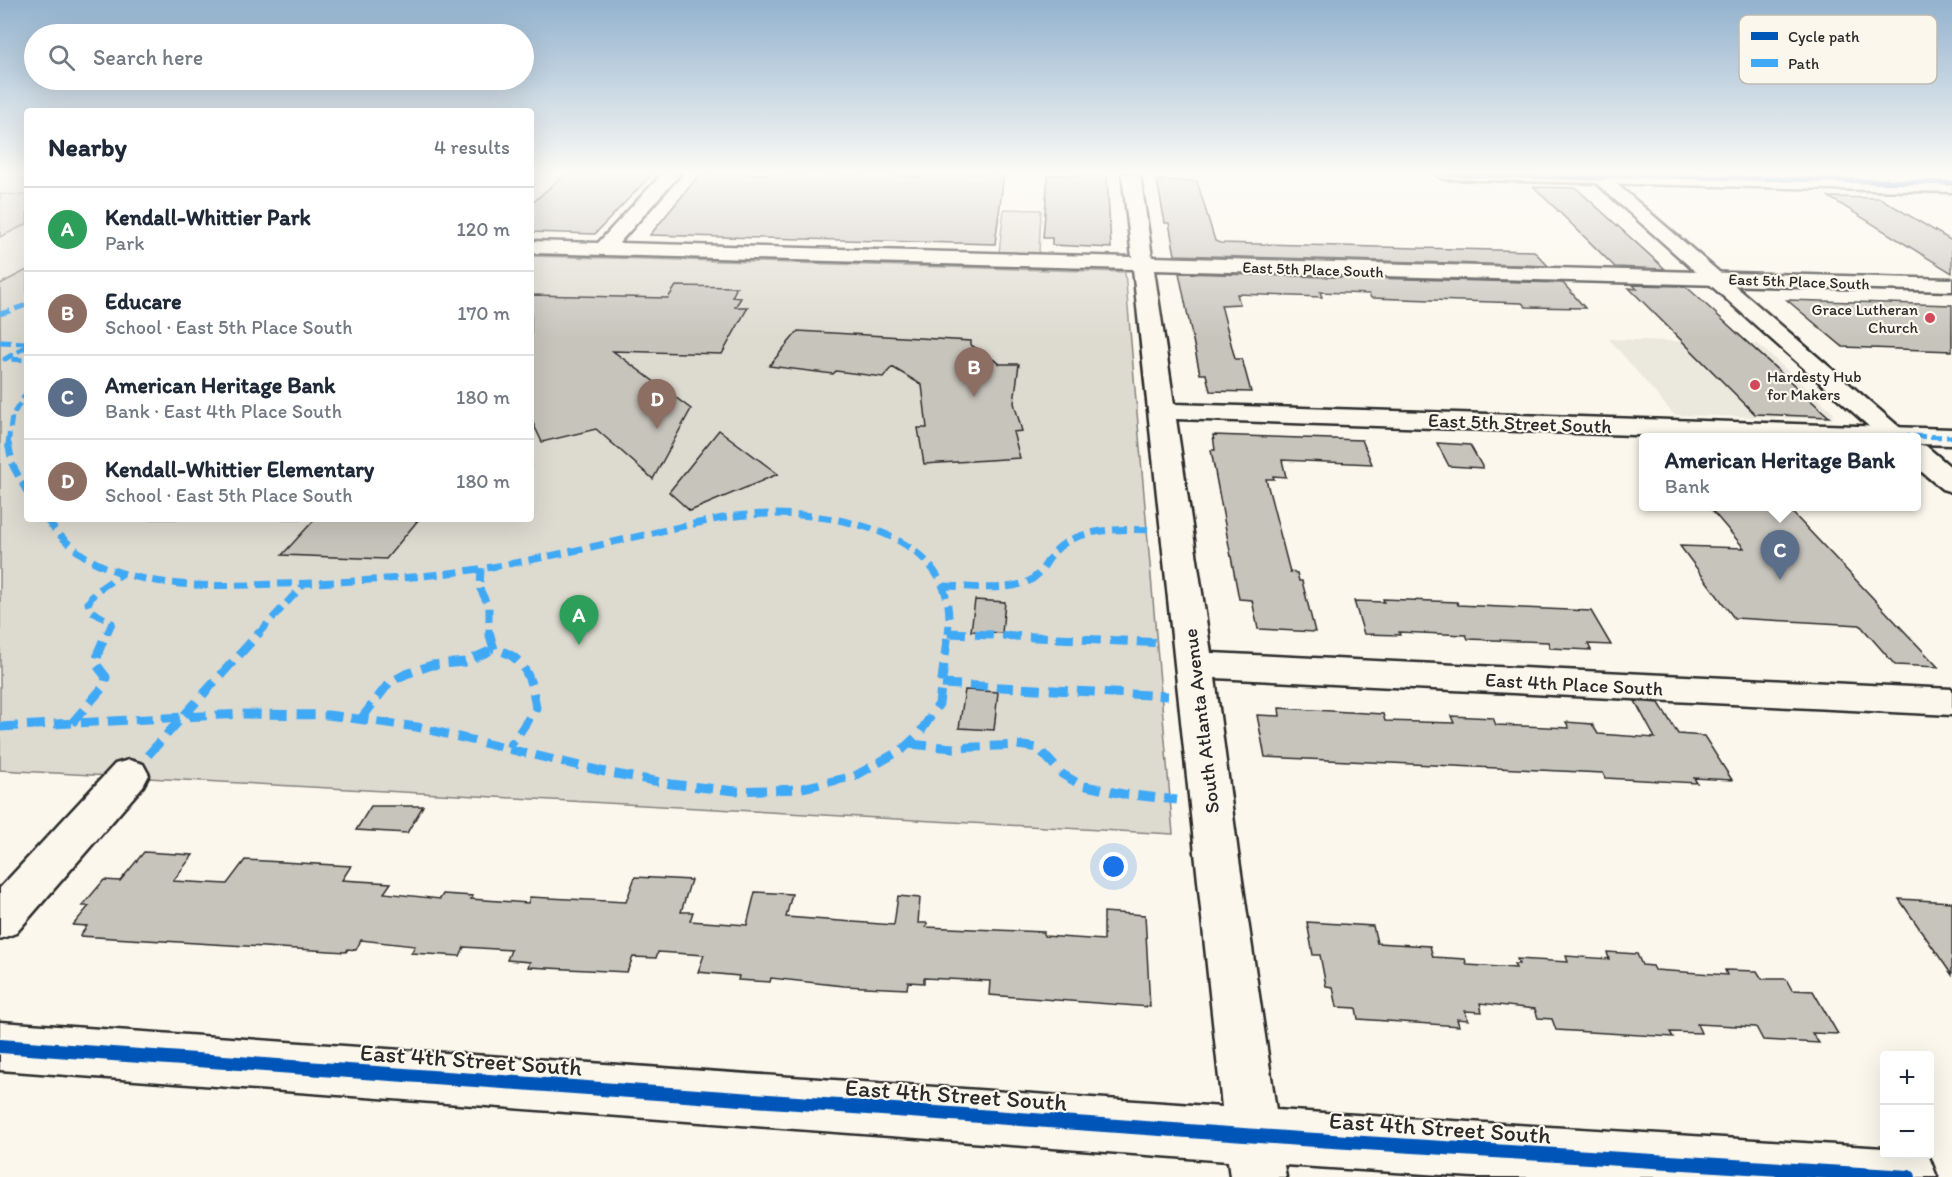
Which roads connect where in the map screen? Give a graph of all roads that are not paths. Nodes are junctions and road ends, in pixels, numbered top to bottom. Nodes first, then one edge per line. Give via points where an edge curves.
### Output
1 (621, 229) edge
2 (1138, 229) edge
3 (1657, 229) edge
4 (534, 247) edge
5 (603, 249) junction
6 (1142, 264) junction
7 (1715, 279) junction
8 (1952, 285) edge
9 (1160, 411) junction
10 (1689, 433) edge
11 (1895, 433) edge
12 (1952, 437) edge
13 (1921, 440) edge
14 (1921, 456) edge
15 (1952, 483) edge
16 (1195, 665) junction
17 (1952, 702) edge
18 (129, 775) dead end
19 (0, 919) edge
20 (0, 1046) edge
21 (1255, 1156) edge
22 (1909, 1177) edge

1 - 5 street
2 - 6 street, South Atlanta Avenue
3 - 7 street
4 - 5 street, East 5th Place South
5 - 6 street, East 5th Place South
6 - 7 street, East 5th Place South
6 - 9 street, South Atlanta Avenue
7 - 8 street, East 5th Place South
7 - 11 street
9 - 10 street, East 5th Street South
9 - 16 street, South Atlanta Avenue
12 - 13 street, East 5th Street South
14 - 15 street
16 - 17 street, East 4th Place South
16 - 21 street, South Atlanta Avenue
18 - 19 street
20 - 21 street, East 4th Street South
21 - 22 street, East 4th Street South

